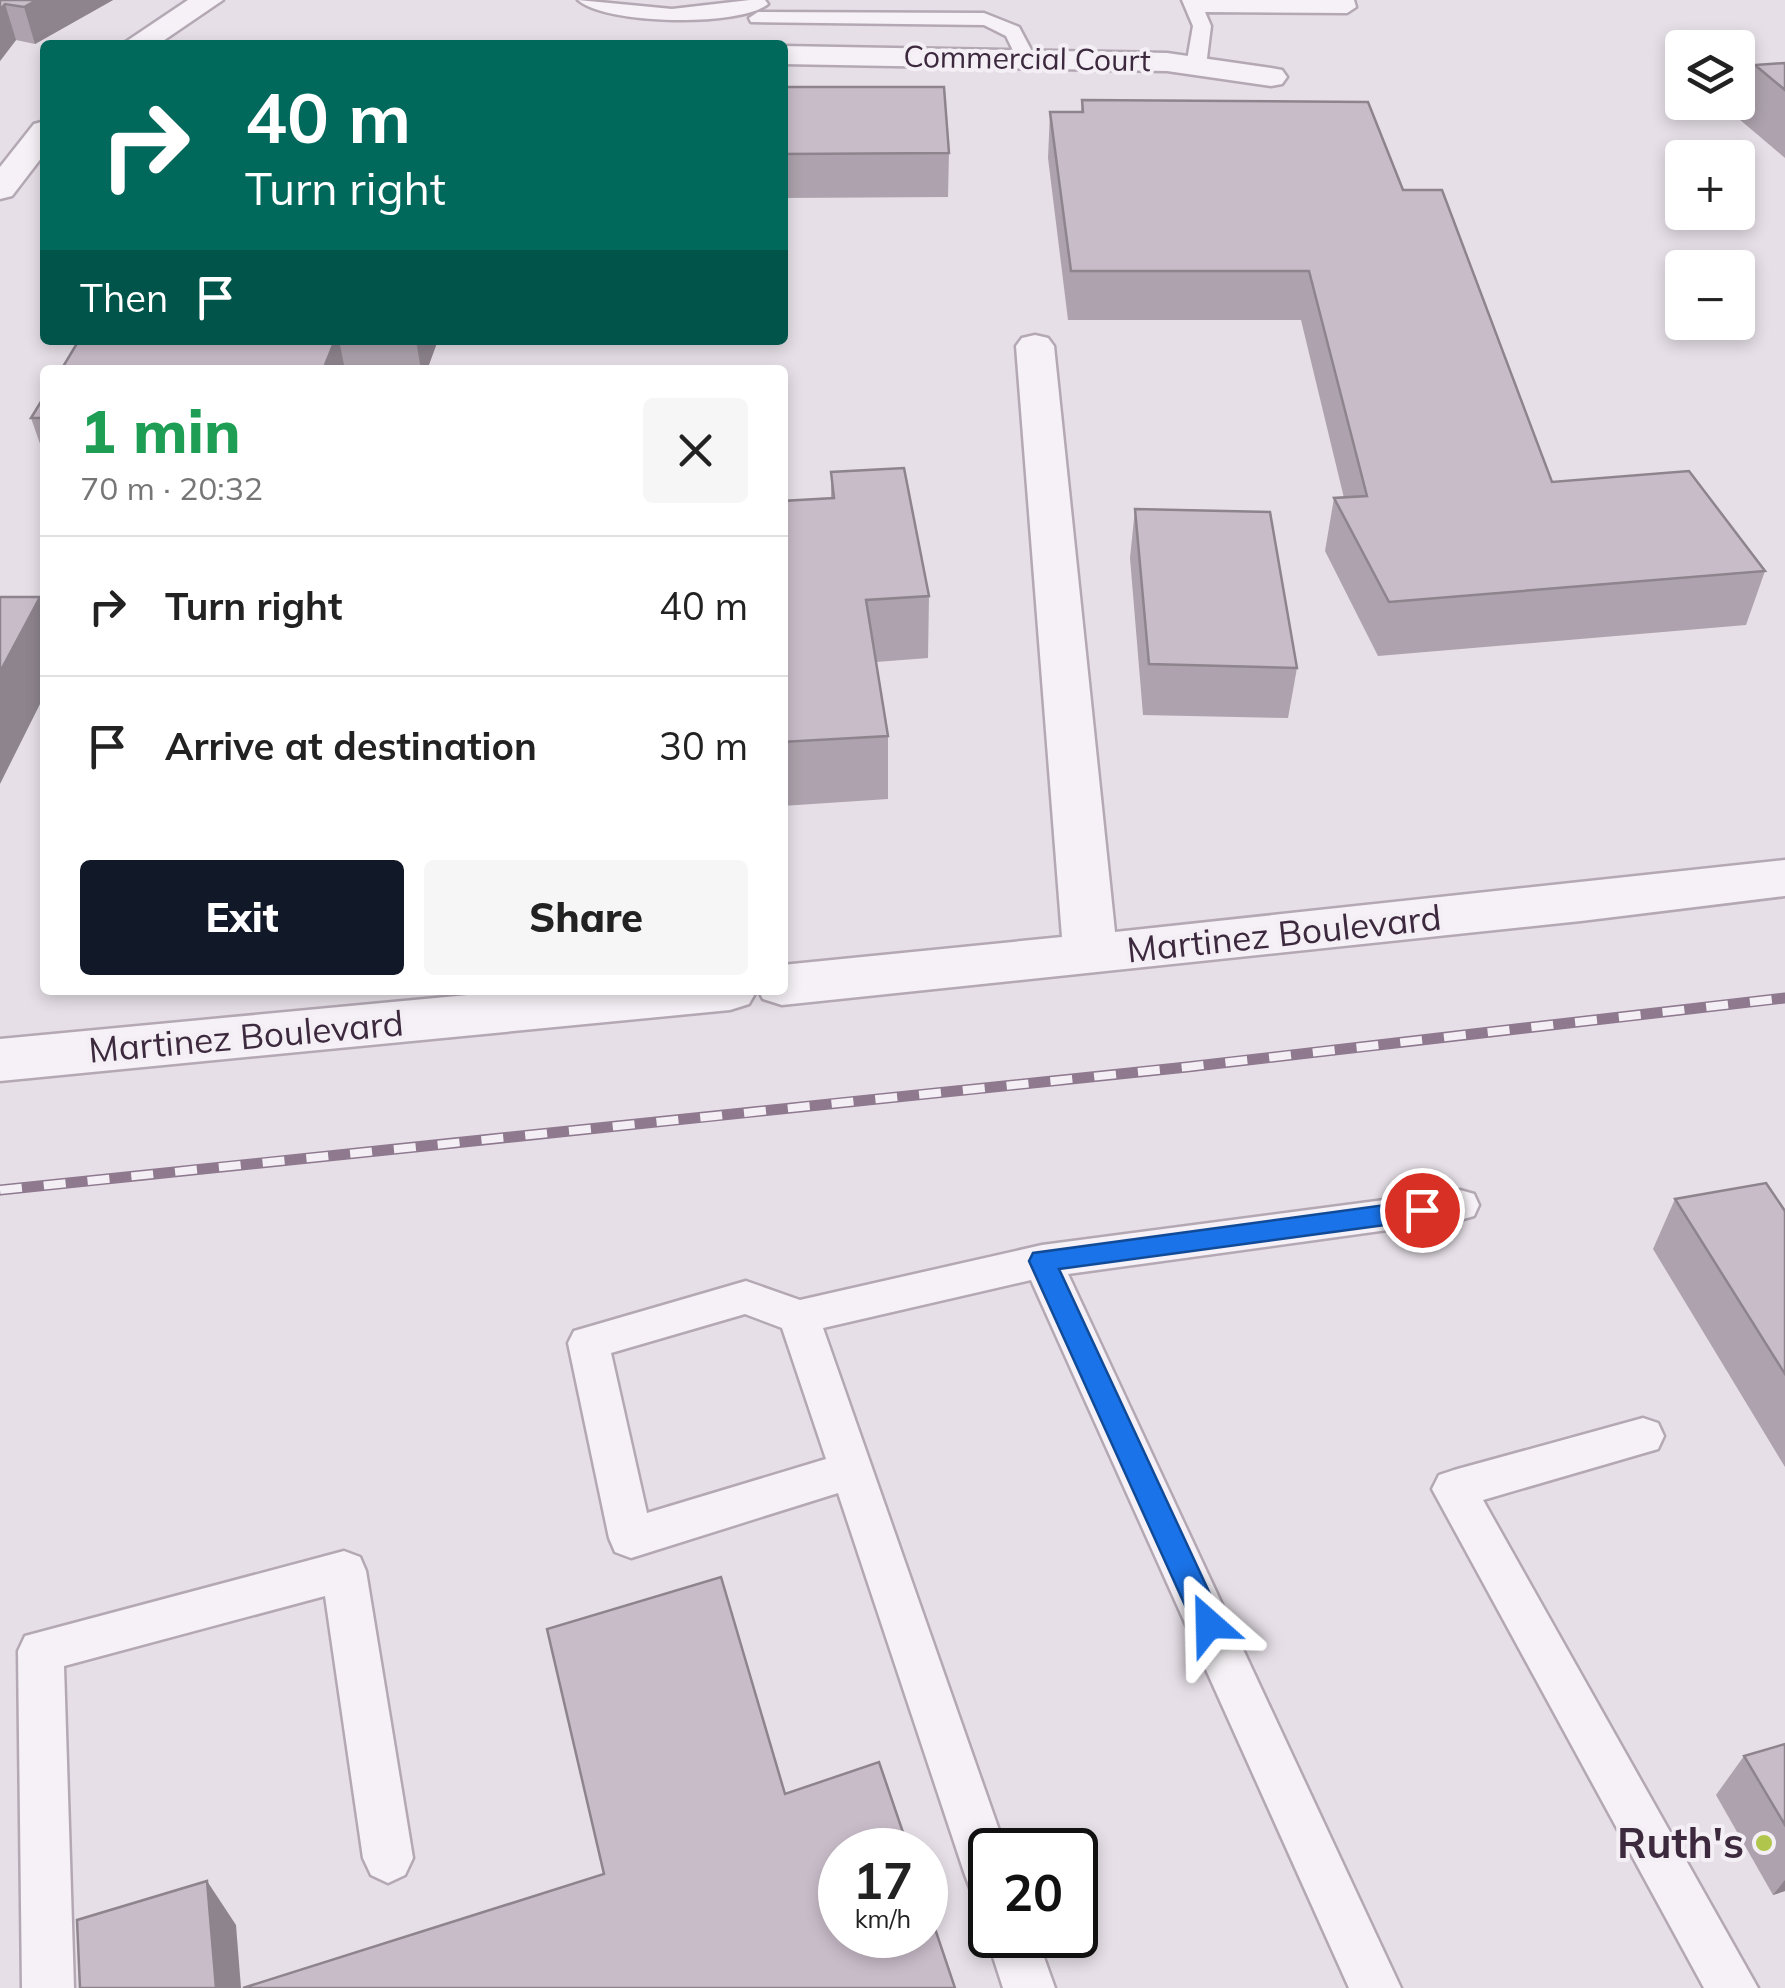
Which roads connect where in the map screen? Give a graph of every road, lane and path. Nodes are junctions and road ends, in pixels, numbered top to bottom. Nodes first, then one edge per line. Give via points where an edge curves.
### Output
1 (208, 0) edge
2 (588, 0) edge
3 (1345, 0) edge
4 (1192, 3) edge
5 (756, 7) edge
6 (147, 40) edge
7 (755, 40) edge
8 (788, 56) edge
9 (1026, 60) junction
10 (1196, 66) junction
11 (1270, 77) dead end
12 (40, 137) edge
13 (0, 188) edge
14 (1035, 346) dead end
15 (1785, 878) edge
16 (1090, 954) junction
17 (788, 984) edge
18 (678, 995) edge
19 (0, 1060) edge
20 (1460, 1204) dead end
21 (1042, 1261) junction
22 (799, 1318) junction
23 (1643, 1436) dead end
24 (851, 1470) junction
25 (974, 1828) edge
26 (388, 1858) dead end
27 (1018, 1958) edge
28 (48, 1988) edge
29 (1029, 1988) edge
30 (1376, 1988) edge
31 (1732, 1988) edge

1 - 6 street
2 - 5 lane via 614,12
3 - 4 lane via 1348,6
4 - 10 lane via 1202,26
5 - 7 lane
5 - 9 lane via 984,19 1016,31
8 - 9 street, Commercial Court
9 - 10 street, Commercial Court
10 - 11 street, Commercial Court
12 - 13 street
14 - 16 street
15 - 16 street, Martinez Boulevard
16 - 17 street, Martinez Boulevard
18 - 19 street, Martinez Boulevard
20 - 21 lane
21 - 22 lane
21 - 30 lane
22 - 24 lane
22 - 24 lane via 746,1297 588,1343 631,1538
23 - 31 lane via 1454,1489
24 - 25 lane
26 - 28 lane via 344,1571 41,1650
27 - 29 lane

